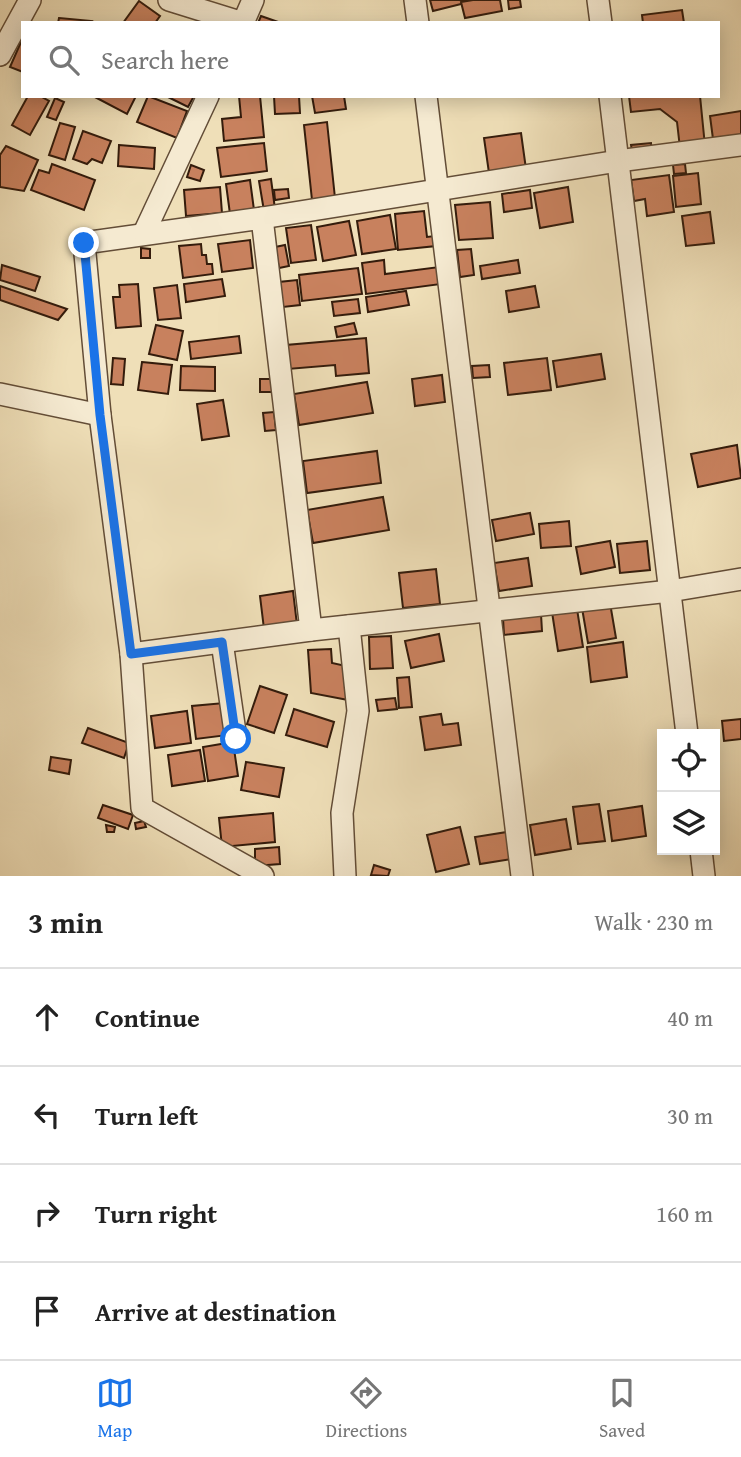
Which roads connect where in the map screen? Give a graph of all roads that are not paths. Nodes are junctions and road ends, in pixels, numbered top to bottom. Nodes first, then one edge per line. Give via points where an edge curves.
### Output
1 (30, 0) edge
2 (169, 0) edge
3 (253, 0) edge
4 (415, 0) edge
5 (598, 0) edge
6 (237, 21) edge
7 (244, 21) edge
8 (418, 21) edge
9 (601, 21) edge
10 (0, 55) edge
11 (207, 98) edge
12 (426, 98) edge
13 (610, 98) edge
14 (741, 145) edge
15 (618, 161) junction
16 (436, 190) junction
17 (262, 218) junction
18 (144, 233) junction
19 (0, 394) edge
20 (100, 415) junction
21 (741, 579) edge
22 (670, 592) junction
23 (487, 611) junction
24 (349, 626) junction
25 (311, 630) junction
26 (222, 642) junction
27 (131, 654) junction
28 (686, 729) edge
29 (236, 739) dead end
30 (702, 855) edge
31 (263, 876) edge
32 (345, 876) edge
33 (522, 876) edge
34 (704, 876) edge

1 - 10 street
2 - 6 street
3 - 7 street
4 - 8 street
5 - 9 street
11 - 18 street
12 - 16 street
13 - 15 street
14 - 15 street
15 - 16 street
15 - 22 street
16 - 17 street
16 - 23 street
17 - 18 street
17 - 25 street
18 - 20 street via 84,243
19 - 20 street
20 - 27 street
21 - 22 street
22 - 23 street
22 - 28 street
23 - 24 street
23 - 33 street
24 - 25 street
24 - 32 street via 358,711 342,813
25 - 26 street
26 - 27 street
26 - 29 street
27 - 31 street via 142,808
30 - 34 street

